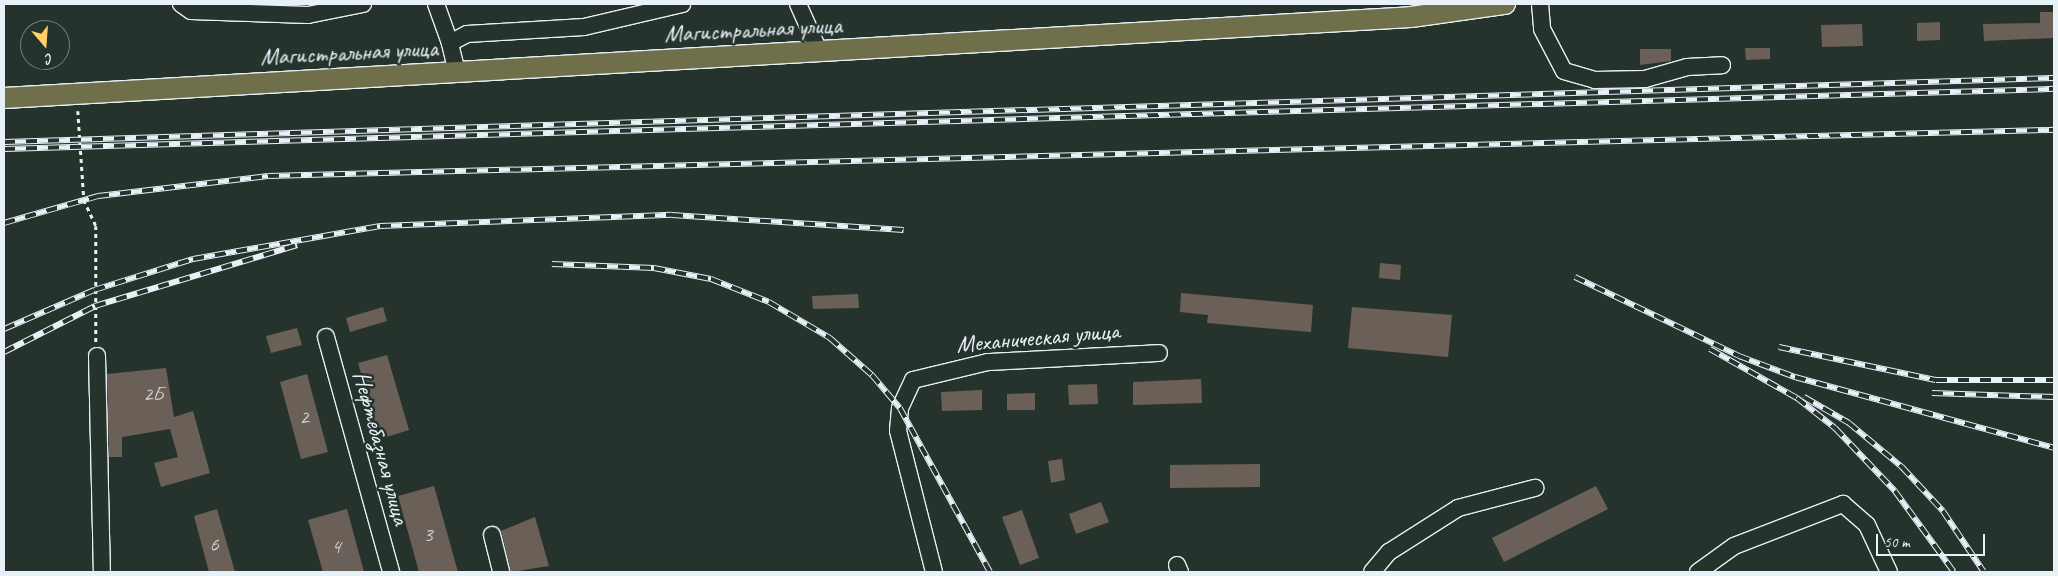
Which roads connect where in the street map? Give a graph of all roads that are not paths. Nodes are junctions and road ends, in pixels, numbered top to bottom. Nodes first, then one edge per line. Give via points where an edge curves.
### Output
1 (181, 4) edge
2 (363, 4) edge
3 (436, 4) edge
4 (682, 4) edge
5 (794, 4) edge
6 (798, 4) edge
7 (1505, 4) edge
8 (1540, 4) edge
9 (639, 7) edge
10 (450, 43) junction
11 (819, 51) junction
12 (1722, 65) dead end
13 (457, 72) junction
14 (4, 98) edge
15 (326, 337) dead end
16 (1159, 353) dead end
17 (97, 356) road end
18 (1535, 488) dead end
19 (492, 535) dead end
20 (102, 572) edge
21 (391, 572) edge
22 (502, 572) edge
23 (934, 572) edge
24 (1372, 572) edge
25 (1698, 572) edge
26 (1889, 572) edge

1 - 2 street via 191,11 308,15
3 - 10 street
4 - 9 street
5 - 6 street
6 - 11 street
7 - 11 main road, Магистральная улица via 1411,17
8 - 12 street via 1542,29 1564,71 1595,80 1645,79 1687,67
9 - 10 street via 584,28 467,34
10 - 13 street
11 - 13 main road, Магистральная улица
13 - 14 main road, Магистральная улица
15 - 21 street, Нефтебазная улица
16 - 23 street, Механическая улица via 988,362 913,380 900,408 898,431
17 - 20 street
18 - 24 street via 1458,508 1389,552
19 - 22 street
25 - 26 street via 1734,546 1843,504 1867,525

